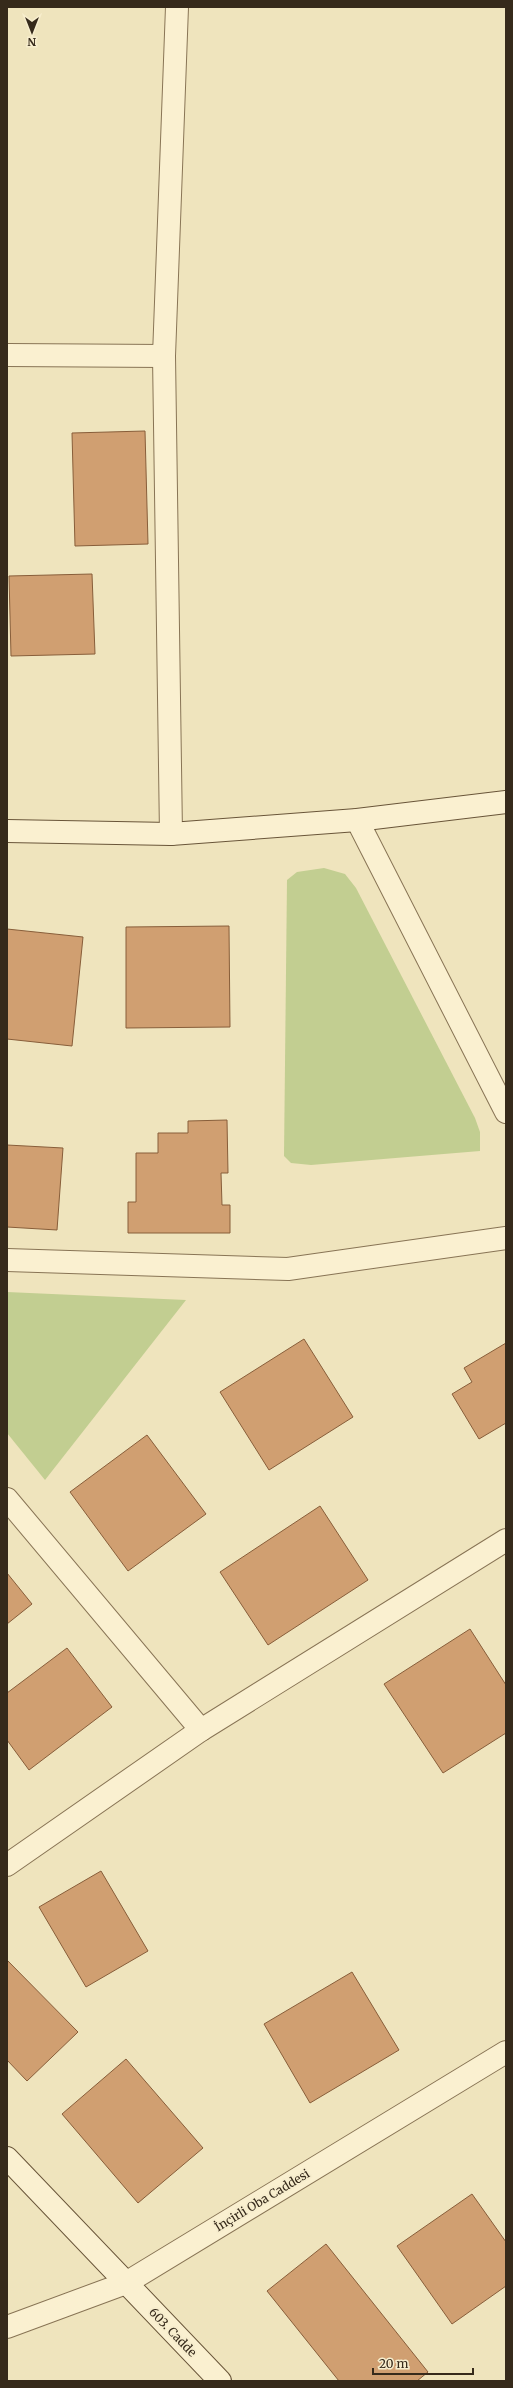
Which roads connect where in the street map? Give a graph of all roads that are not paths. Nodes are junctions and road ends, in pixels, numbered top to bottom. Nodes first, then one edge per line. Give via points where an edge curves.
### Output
1 (177, 7) edge
2 (7, 355) edge
3 (164, 356) junction
4 (506, 802) edge
5 (357, 820) junction
6 (7, 831) edge
7 (171, 834) junction
8 (506, 1112) edge
9 (506, 1238) edge
10 (7, 1260) edge
11 (7, 1499) edge
12 (506, 1540) edge
13 (201, 1730) junction
14 (7, 1865) edge
15 (506, 2052) edge
16 (7, 2158) edge
17 (126, 2283) junction
18 (7, 2327) edge
19 (220, 2381) edge

1 - 3 street
2 - 3 street
3 - 7 street
4 - 5 street
5 - 7 street
5 - 8 street
6 - 7 street
9 - 10 street via 288,1269
11 - 13 street
12 - 13 street
13 - 14 street
15 - 17 street, İnçirli Oba Caddesi
16 - 17 street, 603. Cadde
17 - 18 street, İnçirli Oba Caddesi
17 - 19 street, 603. Cadde

